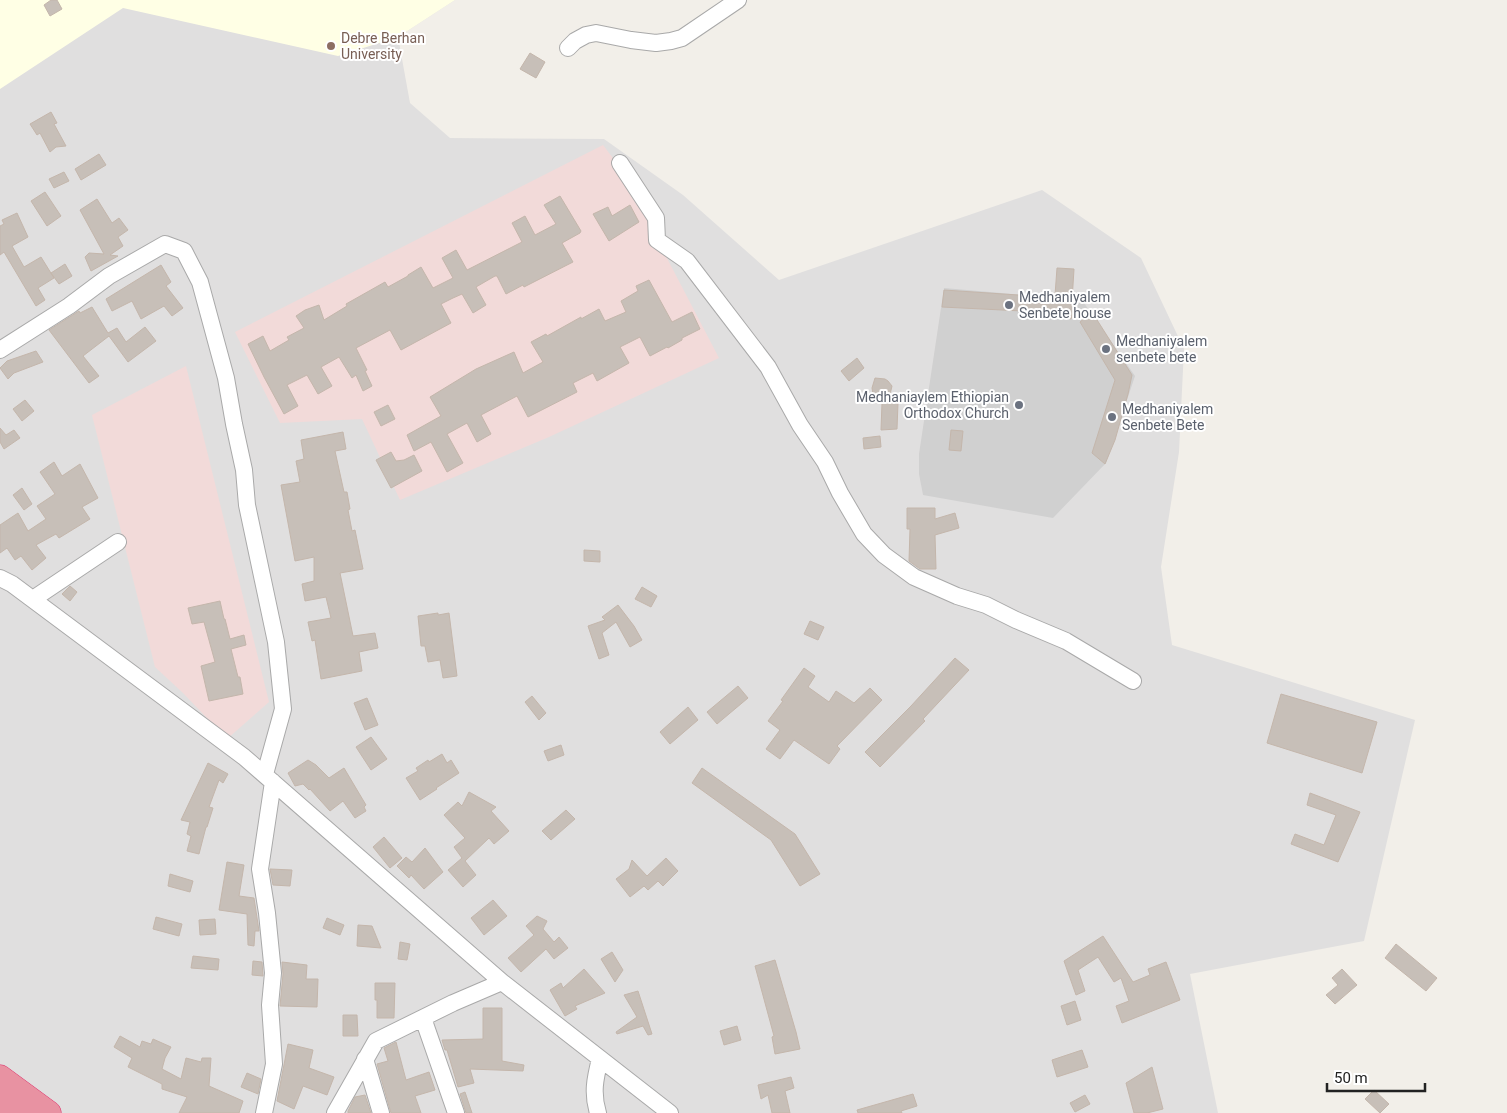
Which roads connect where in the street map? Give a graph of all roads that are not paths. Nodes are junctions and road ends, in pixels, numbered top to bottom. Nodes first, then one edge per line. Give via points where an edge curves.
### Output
1 (738, 0) edge
2 (568, 48) dead end
3 (620, 163) dead end
4 (0, 350) edge
5 (118, 542) dead end
6 (0, 578) edge
7 (33, 599) junction
8 (1133, 681) dead end
9 (269, 778) junction
10 (502, 982) junction
11 (423, 1018) junction
12 (365, 1059) junction
13 (600, 1059) junction
14 (0, 1077) edge
15 (0, 1100) edge
16 (18, 1113) edge
17 (49, 1113) edge
18 (264, 1113) edge
19 (335, 1113) edge
20 (382, 1113) edge
21 (456, 1113) edge
22 (598, 1113) edge
23 (670, 1113) edge

1 - 2 street via 682,38 656,43 596,33 576,40
3 - 8 street via 656,218 657,240 687,261 768,367 864,534 884,555 914,577 1066,641
4 - 9 street via 70,306 109,276 165,244 184,251 200,282 226,378 244,470 247,505 276,642 282,709
5 - 7 street
6 - 7 street
7 - 9 street
9 - 10 street
9 - 18 street via 260,870 273,973 270,1005 274,1064
10 - 11 street
10 - 13 street
11 - 12 street via 376,1042
11 - 21 street
12 - 19 street
12 - 20 street
13 - 22 street via 593,1098
13 - 23 street
14 - 17 highway
15 - 16 highway

